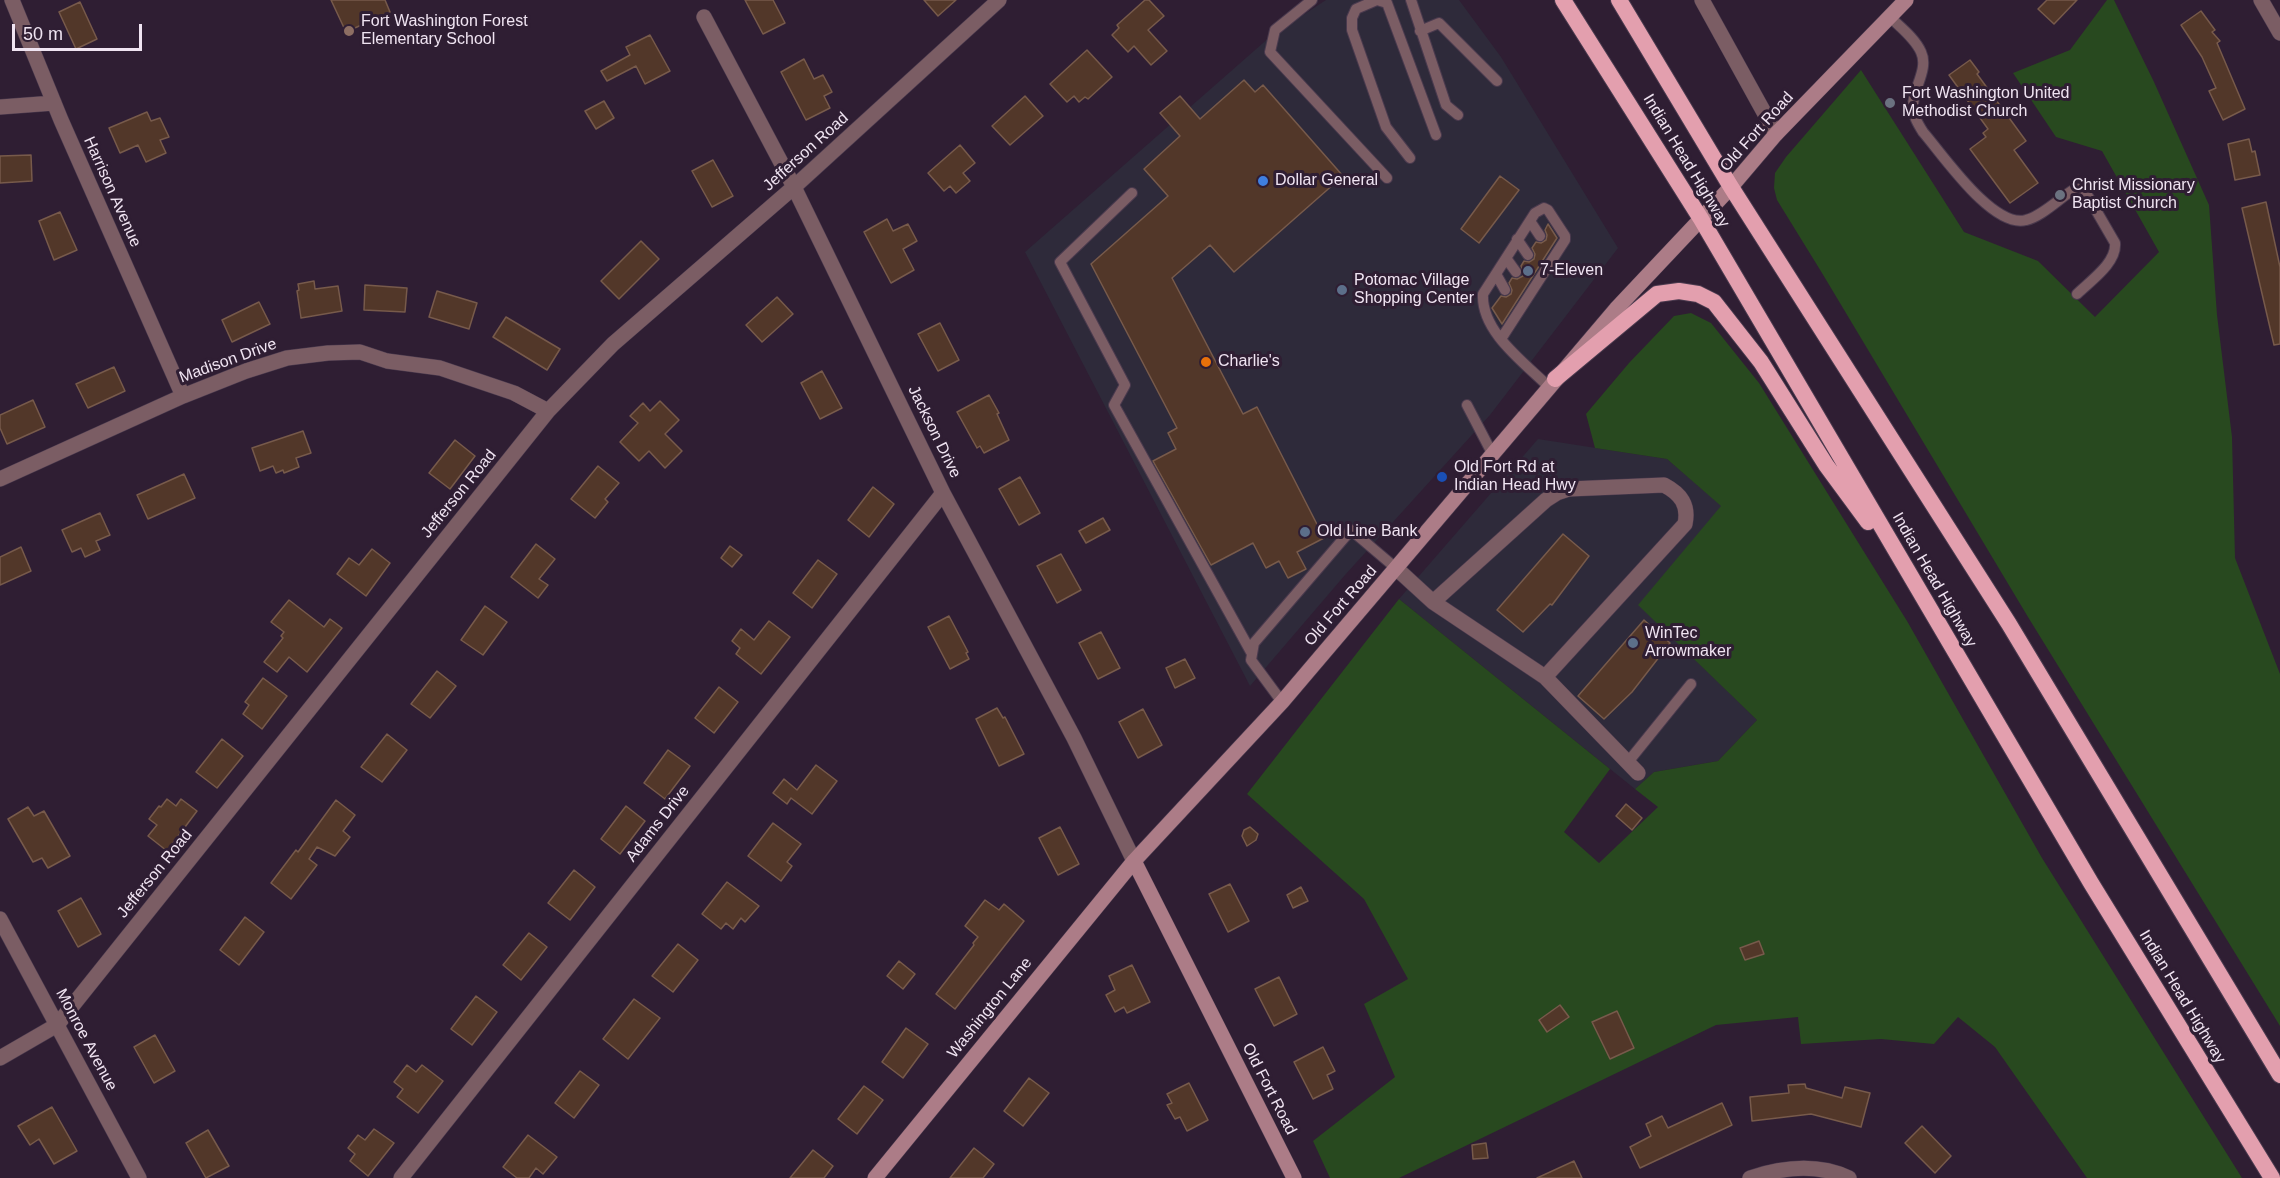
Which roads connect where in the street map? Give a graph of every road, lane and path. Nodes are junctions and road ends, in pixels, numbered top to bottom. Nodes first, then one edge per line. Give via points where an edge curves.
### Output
1 (12, 0) edge
2 (999, 0) edge
3 (1312, 0) edge
4 (1411, 0) edge
5 (1563, 0) edge
6 (1619, 0) edge
7 (1702, 0) edge
8 (1906, 0) edge
9 (2261, 0) edge
10 (704, 17) dead end
11 (1890, 17) junction
12 (1420, 31) junction
13 (2280, 33) edge
14 (1497, 81) dead end
15 (54, 103) junction
16 (0, 107) edge
17 (1458, 115) dead end
18 (1776, 134) junction
19 (1436, 135) dead end
20 (1410, 158) dead end
21 (1387, 178) dead end
22 (794, 187) junction
23 (1731, 187) junction
24 (1132, 193) dead end
25 (1701, 219) junction
26 (1530, 221) junction
27 (1540, 236) dead end
28 (1518, 239) junction
29 (1528, 255) dead end
30 (1506, 258) junction
31 (1516, 272) dead end
32 (1496, 274) junction
33 (1505, 290) dead end
34 (2077, 294) dead end
35 (1501, 339) junction
36 (1552, 383) junction
37 (183, 396) junction
38 (1467, 405) dead end
39 (548, 411) junction
40 (1493, 455) junction
41 (0, 479) edge
42 (944, 493) junction
43 (1397, 568) junction
44 (1917, 587) junction
45 (1433, 602) junction
46 (1251, 652) junction
47 (1545, 677) junction
48 (1691, 684) dead end
49 (1282, 702) junction
50 (1633, 767) joint
51 (1134, 861) junction
52 (0, 919) edge
53 (57, 1024) junction
54 (0, 1058) edge
55 (2280, 1076) edge
56 (139, 1178) edge
57 (401, 1178) edge
58 (875, 1178) edge
59 (1294, 1178) edge
60 (1750, 1178) edge
61 (1849, 1178) edge
62 (2272, 1178) edge

1 - 15 street, Harrison Avenue
2 - 22 street, Jefferson Road
3 - 21 lane via 1275,30 1270,52
4 - 12 lane
5 - 25 highway, Indian Head Highway
6 - 23 highway, Indian Head Highway
7 - 18 street
8 - 11 main road, Old Fort Road
9 - 13 street
10 - 22 street, Jackson Drive
11 - 18 main road, Old Fort Road
11 - 34 lane via 1922,53 1923,68 1913,106 1915,119 1983,202 1999,214 2026,221 2073,190 2086,193 2116,251
12 - 14 lane via 1439,23
12 - 17 lane via 1446,105
15 - 16 street
15 - 37 street, Harrison Avenue
18 - 23 main road, Old Fort Road
19 - 20 lane via 1388,3 1377,0 1356,9 1353,30 1386,127
22 - 39 street, Jefferson Road via 613,344
22 - 42 street, Jackson Drive
23 - 25 main road, Old Fort Road
23 - 55 highway, Indian Head Highway via 2009,624
24 - 46 lane via 1060,262 1125,386 1114,405
25 - 36 main road, Old Fort Road
25 - 44 highway, Indian Head Highway
26 - 27 lane
26 - 28 lane
26 - 35 lane via 1539,209 1548,210 1565,236
28 - 29 lane
28 - 30 lane
30 - 31 lane
30 - 32 lane
32 - 33 lane
32 - 35 lane via 1482,302
35 - 36 lane
36 - 40 main road, Old Fort Road
36 - 44 highway via 1656,294 1679,291 1714,302 1761,362 1826,465
37 - 39 street, Madison Drive via 287,358 360,352 464,375 514,393
37 - 41 street, Madison Drive
38 - 40 lane
39 - 53 street, Jefferson Road
40 - 43 main road, Old Fort Road
42 - 51 street, Jackson Drive via 1074,738
42 - 57 street, Adams Drive
43 - 45 street
43 - 46 lane via 1351,530 1254,643
43 - 49 main road, Old Fort Road
44 - 62 highway, Indian Head Highway via 2091,883
45 - 47 street
45 - 47 street via 1557,493 1664,484 1672,489 1686,504 1685,525
46 - 49 lane via 1251,660
47 - 50 street
48 - 50 lane
49 - 51 main road, Old Fort Road
51 - 58 main road, Washington Lane
51 - 59 main road, Old Fort Road
52 - 53 street, Monroe Avenue
53 - 54 street, Jefferson Road
53 - 56 street, Monroe Avenue
60 - 61 street via 1801,1167

